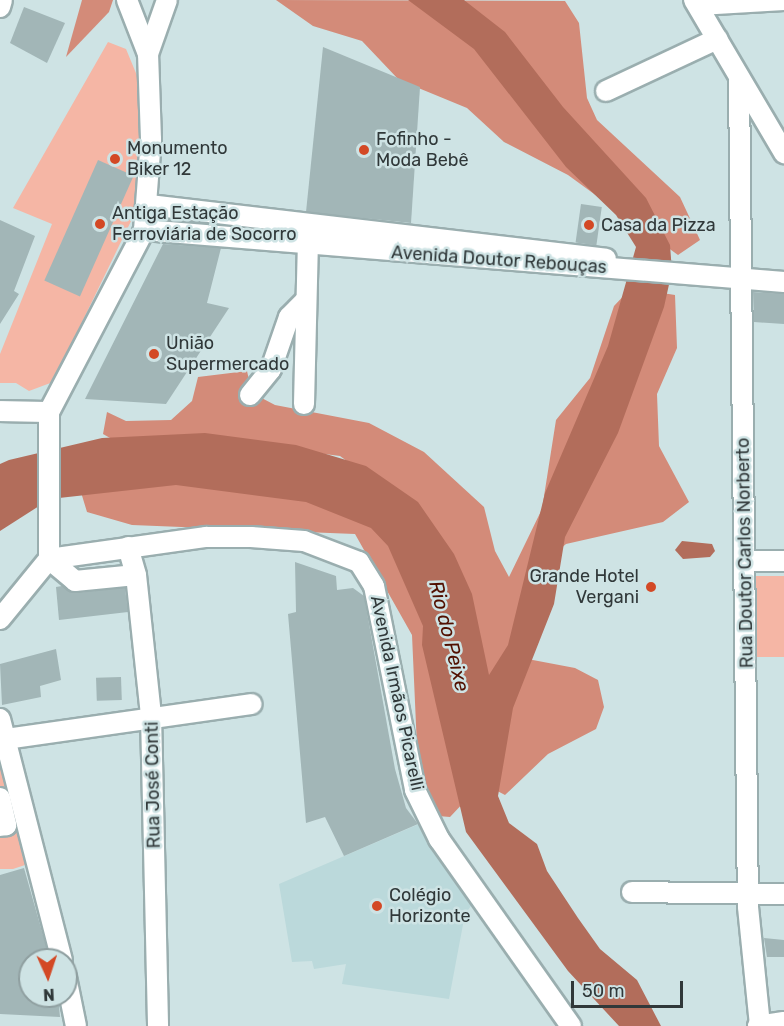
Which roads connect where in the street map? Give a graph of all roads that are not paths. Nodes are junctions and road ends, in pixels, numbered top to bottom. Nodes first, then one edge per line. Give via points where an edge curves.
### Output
1 (2, 0) edge
2 (127, 0) edge
3 (167, 0) edge
4 (784, 0) edge
5 (696, 3) edge
6 (0, 7) edge
7 (717, 39) junction
8 (148, 54) junction
9 (739, 80) junction
10 (606, 91) dead end
11 (770, 128) junction
12 (739, 135) junction
13 (784, 153) edge
14 (149, 205) junction
15 (242, 218) junction
16 (144, 230) junction
17 (308, 236) junction
18 (240, 237) junction
19 (739, 277) junction
20 (784, 282) edge
21 (304, 302) junction
22 (250, 395) dead end
23 (304, 404) dead end
24 (0, 411) edge
25 (49, 421) junction
26 (128, 547) junction
27 (49, 560) junction
28 (745, 561) junction
29 (784, 561) edge
30 (136, 575) junction
31 (0, 620) edge
32 (252, 704) dead end
33 (151, 715) junction
34 (0, 719) edge
35 (6, 740) junction
36 (0, 798) edge
37 (26, 821) junction
38 (3, 826) edge
39 (632, 892) dead end
40 (748, 893) junction
41 (784, 894) edge
42 (59, 948) edge
43 (72, 1008) edge
44 (784, 1022) edge
45 (760, 1025) edge
46 (76, 1026) edge
47 (158, 1026) edge
48 (571, 1026) edge

1 - 6 street
2 - 8 street
3 - 8 street
4 - 5 street
5 - 7 street
7 - 9 street
7 - 10 street
8 - 14 street
9 - 11 street
9 - 12 street, Rua Doutor Carlos Norberto
11 - 12 street via 752,127
11 - 13 street
12 - 19 street, Rua Doutor Carlos Norberto
14 - 15 street, Avenida Doutor Rebouças
14 - 16 street
15 - 17 street, Avenida Doutor Rebouças
15 - 18 street
16 - 18 street, Avenida Doutor Rebouças
16 - 25 street
17 - 18 street, Avenida Doutor Rebouças
17 - 19 street, Avenida Doutor Rebouças via 522,257 603,258 628,268
17 - 21 street
19 - 20 street
19 - 28 street, Rua Doutor Carlos Norberto
21 - 22 street via 289,317 271,369
21 - 23 street
24 - 25 street
25 - 27 street
26 - 27 street, Avenida Irmãos Picarelli
26 - 30 street, Rua José Conti
26 - 48 street, Avenida Irmãos Picarelli via 251,537 304,541 359,562 374,586 415,790 439,839
27 - 30 street via 75,581
27 - 31 street
28 - 29 street
28 - 40 street, Rua Doutor Carlos Norberto
30 - 33 street, Rua José Conti
32 - 33 street
33 - 35 street
33 - 47 street, Rua José Conti
34 - 35 street
35 - 37 street
36 - 38 street
37 - 38 street
37 - 42 street
39 - 40 street
40 - 41 street
40 - 45 street, Rua Doutor Carlos Norberto
43 - 46 street
44 - 45 street

